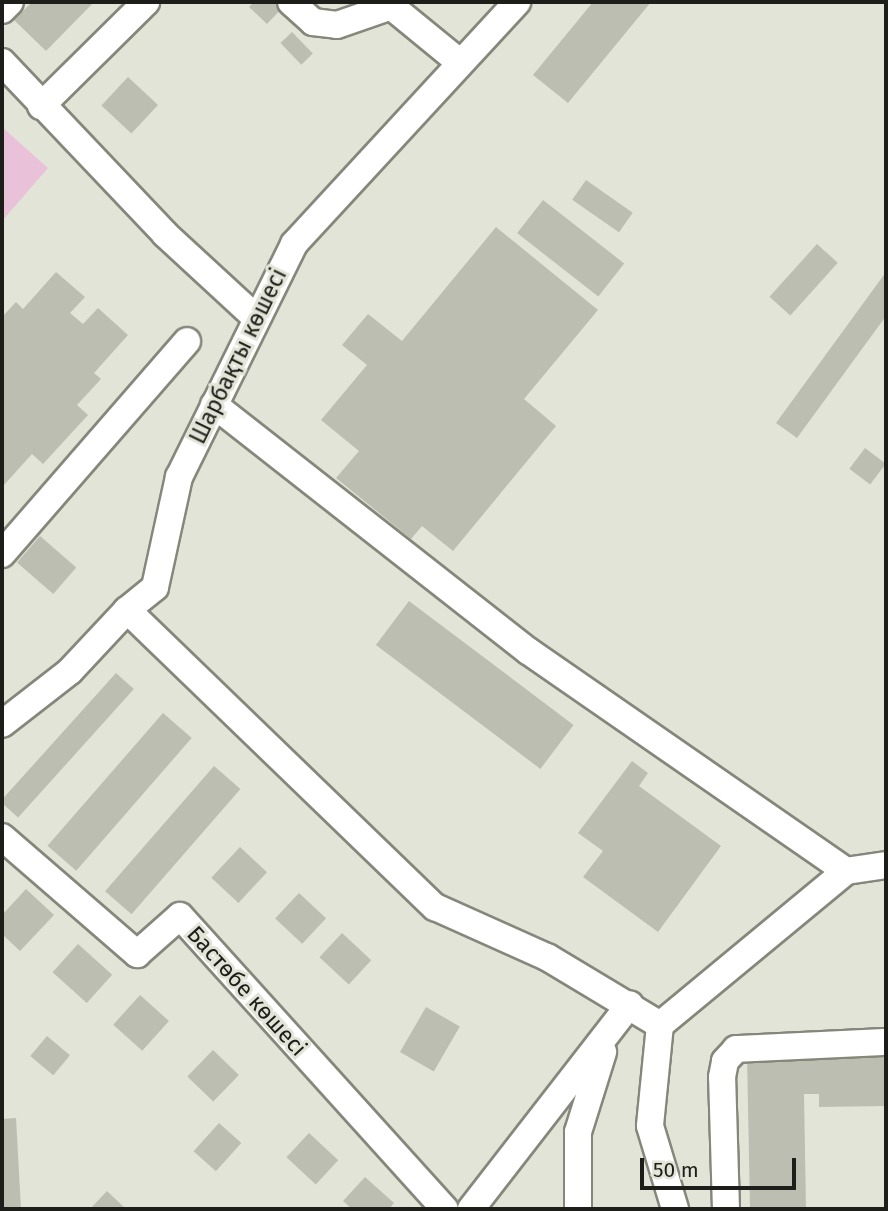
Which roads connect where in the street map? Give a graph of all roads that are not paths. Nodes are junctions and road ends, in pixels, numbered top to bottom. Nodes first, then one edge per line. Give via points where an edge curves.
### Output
1 (10, 2) edge
2 (146, 2) edge
3 (291, 2) edge
4 (517, 2) edge
5 (389, 4) edge
6 (2, 10) edge
7 (458, 61) junction
8 (2, 62) edge
9 (41, 106) junction
10 (256, 318) junction
11 (187, 341) dead end
12 (214, 405) junction
13 (2, 554) edge
14 (127, 610) junction
15 (2, 724) edge
16 (2, 837) edge
17 (886, 865) edge
18 (846, 871) junction
19 (630, 1004) junction
20 (660, 1025) junction
21 (886, 1042) edge
22 (445, 1209) edge
23 (471, 1209) edge
24 (578, 1209) edge
25 (675, 1209) edge
26 (726, 1209) edge

1 - 6 street
2 - 9 street
3 - 5 street via 313,22 337,25
4 - 7 street, Шарбақты көшесі
5 - 7 street
7 - 10 street, Шарбақты көшесі via 293,244
8 - 9 street
9 - 10 street via 164,234
10 - 12 street, Шарбақты көшесі
11 - 13 street
12 - 14 street, Шарбақты көшесі via 179,477 155,587
12 - 18 street via 528,651
14 - 15 street, Шарбақты көшесі via 70,671
14 - 19 street via 435,907 547,957
16 - 22 street, Бастөбе көшесі via 137,954 180,916
17 - 18 street
18 - 20 street
19 - 20 street
19 - 23 street
19 - 24 street via 598,1062 578,1132
20 - 25 street via 650,1126
21 - 26 street via 736,1049 725,1061 722,1077

